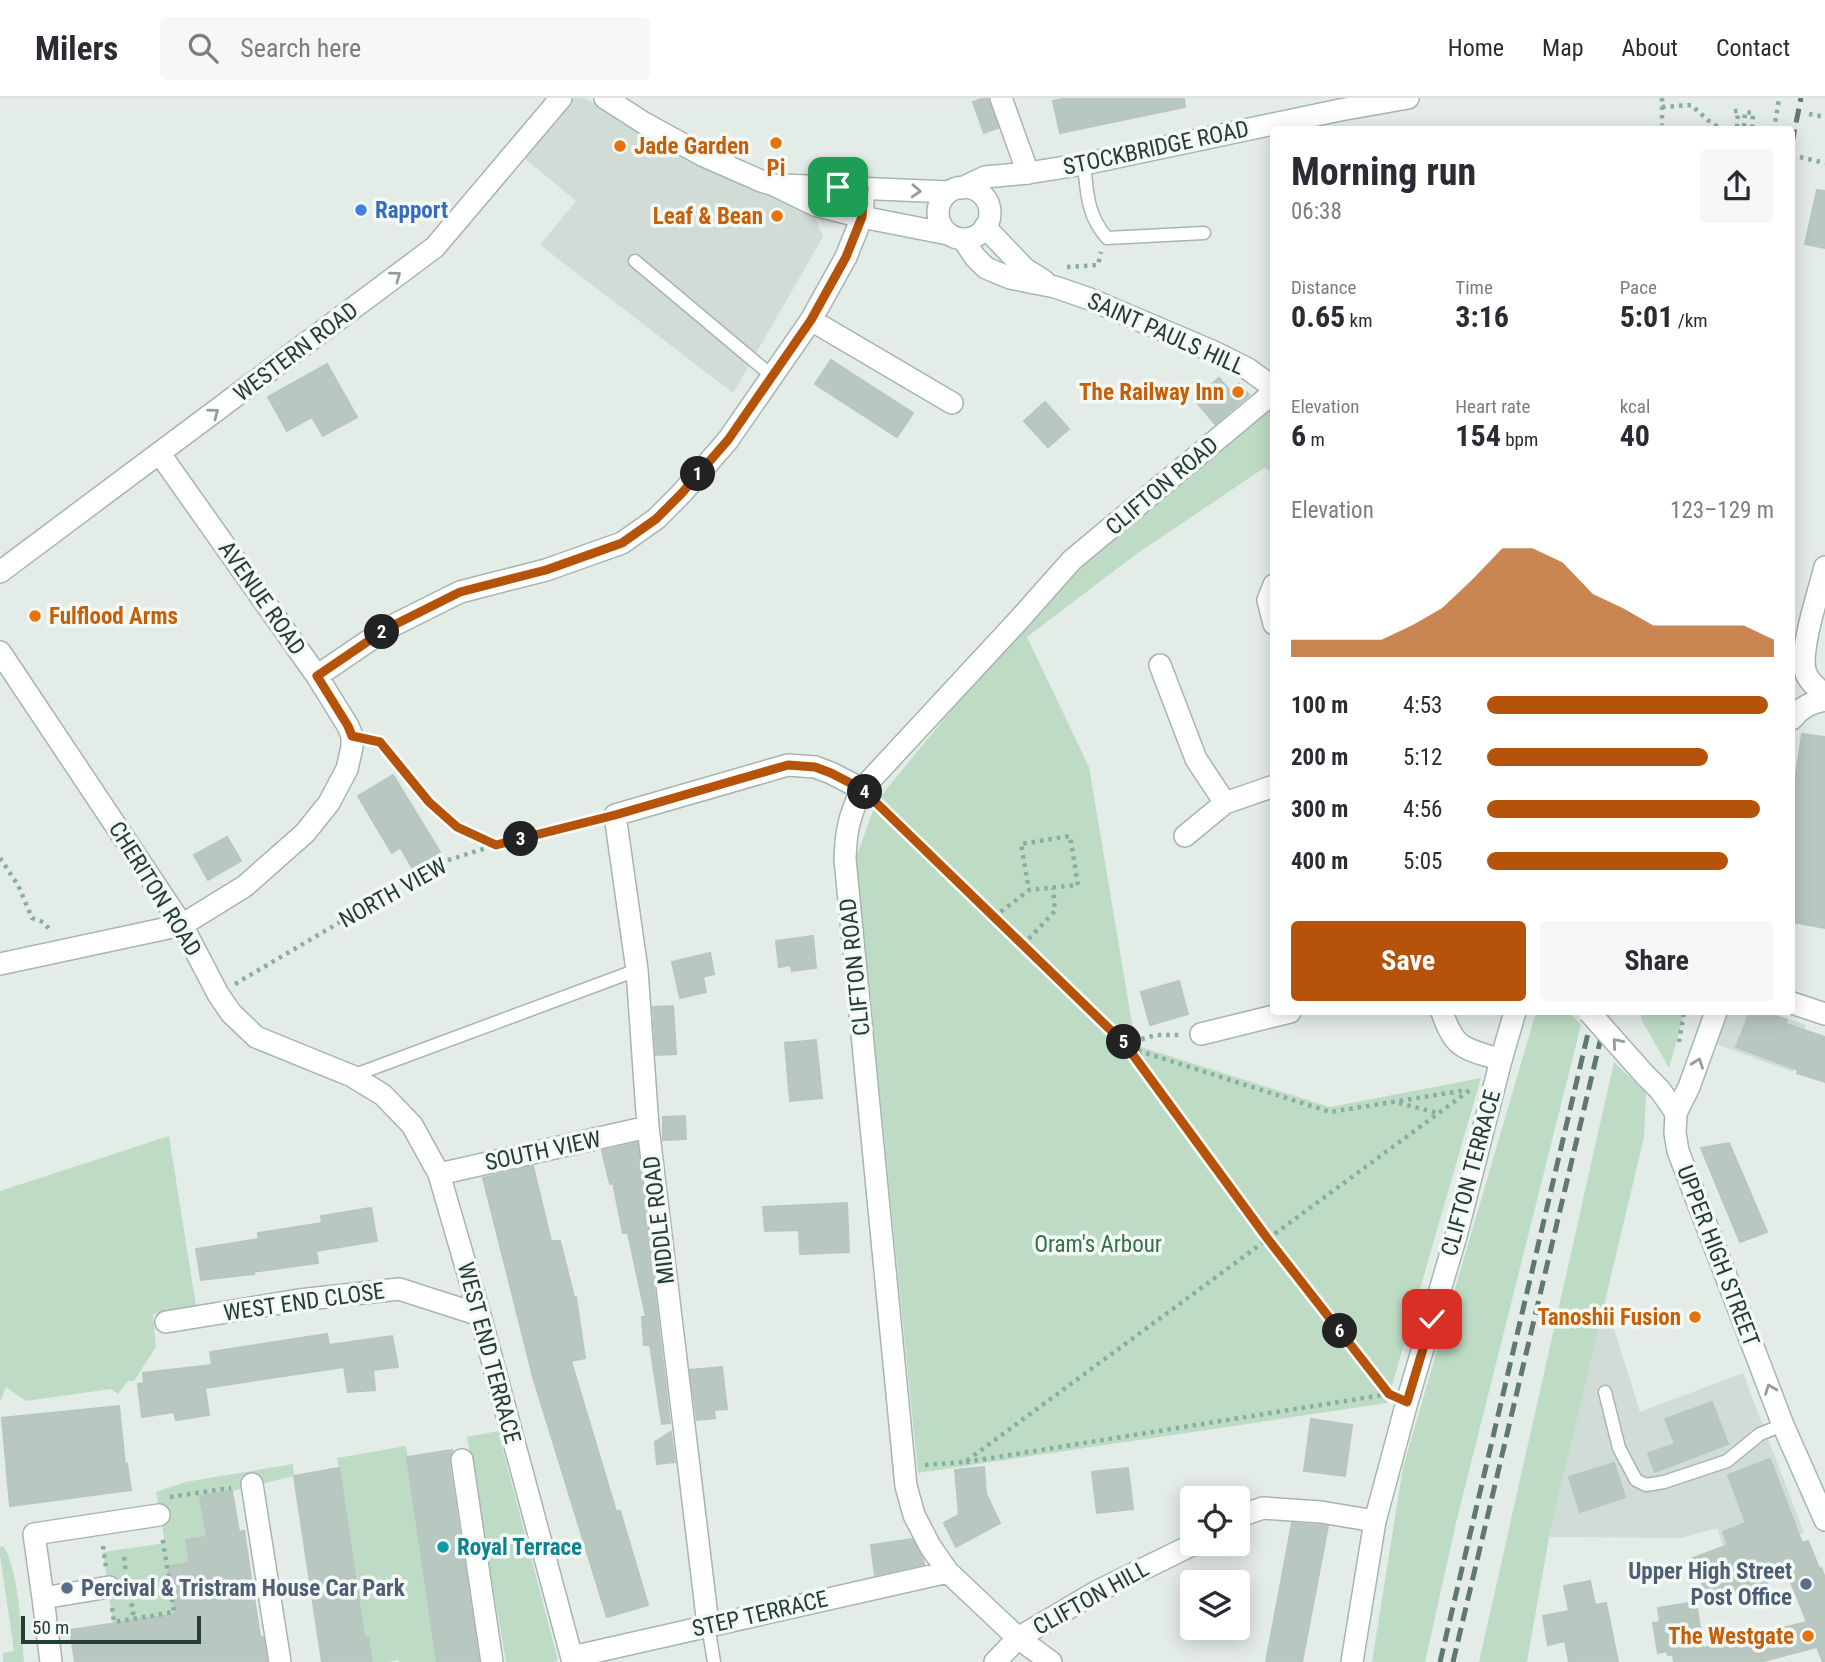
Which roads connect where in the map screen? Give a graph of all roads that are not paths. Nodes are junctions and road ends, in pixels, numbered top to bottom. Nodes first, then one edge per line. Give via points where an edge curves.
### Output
1 (561, 98) edge
2 (606, 98) edge
3 (1002, 98) edge
4 (1408, 98) edge
5 (1084, 164) junction
6 (1028, 173) junction
7 (774, 185) junction
8 (864, 188) junction
9 (956, 190) junction
10 (862, 217) junction
11 (987, 218) junction
12 (1204, 233) dead end
13 (956, 236) junction
14 (635, 261) dead end
15 (1055, 287) junction
16 (811, 320) junction
17 (772, 376) junction
18 (1270, 387) edge
19 (1270, 393) edge
20 (952, 402) dead end
21 (160, 454) junction
22 (1825, 567) edge
23 (0, 572) edge
24 (1805, 645) junction
25 (0, 652) edge
26 (1795, 657) edge
27 (1160, 665) dead end
28 (317, 676) junction
29 (1825, 698) edge
30 (1795, 716) edge
31 (1270, 787) edge
32 (862, 789) junction
33 (1225, 803) junction
34 (1185, 836) dead end
35 (182, 925) junction
36 (0, 964) edge
37 (637, 970) junction
38 (1795, 1004) edge
39 (1825, 1014) edge
40 (1278, 1015) edge
41 (1443, 1015) edge
42 (1514, 1015) edge
43 (1592, 1015) edge
44 (1715, 1015) edge
45 (1201, 1034) dead end
46 (1501, 1060) junction
47 (352, 1076) junction
48 (1675, 1113) junction
49 (648, 1128) junction
50 (439, 1174) junction
51 (480, 1315) junction
52 (166, 1322) dead end
53 (1605, 1392) dead end
54 (1783, 1425) junction
55 (462, 1460) dead end
56 (1815, 1475) edge
57 (252, 1485) road end
58 (1250, 1512) edge
59 (159, 1515) road end
60 (1825, 1520) edge
61 (1375, 1521) junction
62 (1180, 1551) edge
63 (948, 1572) junction
64 (110, 1591) road end
65 (43, 1598) junction
66 (708, 1625) junction
67 (1018, 1638) junction
68 (572, 1659) edge
69 (51, 1662) edge
70 (281, 1662) edge
71 (492, 1662) edge
72 (715, 1662) edge
73 (995, 1662) edge
74 (1051, 1662) edge
75 (1352, 1662) edge

21 -> 1 street, WESTERN ROAD via 435,247
2 - 7 street, STOCKBRIDGE ROAD via 704,156
3 - 6 street
4 - 5 street, STOCKBRIDGE ROAD
5 - 6 street, STOCKBRIDGE ROAD
5 - 12 lane via 1088,203 1107,239
6 - 9 street, STOCKBRIDGE ROAD via 985,177
6 - 11 street, STOCKBRIDGE ROAD via 1007,186
7 - 8 street, STOCKBRIDGE ROAD
7 - 10 street, STOCKBRIDGE ROAD via 815,205
8 -> 9 street, STOCKBRIDGE ROAD
8 - 10 street
9 - 11 street via 977,191 987,202
9 - 13 street via 939,204 938,212 939,220
10 - 13 street, STOCKBRIDGE ROAD
10 - 16 street
11 - 13 street via 976,236
11 - 15 street, SAINT PAULS HILL via 1025,269
13 - 15 street, SAINT PAULS HILL via 986,268
14 - 17 lane
15 - 18 street, SAINT PAULS HILL via 1214,352
16 - 17 street
16 - 20 street
17 - 28 street via 728,440 681,494 622,543 546,570 460,592 386,629
19 - 32 street, CLIFTON ROAD via 1072,560
21 - 23 street, WESTERN ROAD
21 - 28 street, AVENUE ROAD
22 - 24 street
24 - 26 street
24 - 29 street via 1805,669
25 - 35 street, CHERITON ROAD
27 - 33 street via 1196,759
28 - 35 street, AVENUE ROAD via 352,736 347,769 305,833 245,886
29 - 30 street
31 - 33 street
32 - 37 street, MIDDLE ROAD via 815,767 788,765 615,815
32 - 63 street, CLIFTON ROAD via 847,827 845,859 906,1486 914,1515
33 - 34 street
35 - 36 street
35 - 47 street, CHERITON ROAD via 218,994 256,1037
37 - 47 lane
37 - 49 street, MIDDLE ROAD
38 - 39 street
40 - 45 street
41 - 46 street via 1460,1046
42 - 46 street, CLIFTON TERRACE
48 -> 43 street, bridge
48 -> 44 street
46 - 61 street, CLIFTON TERRACE via 1456,1236 1398,1398
47 - 50 street, WEST END TERRACE via 383,1095 412,1125
54 -> 48 street, UPPER HIGH STREET via 1678,1151
49 - 50 street, SOUTH VIEW
49 - 66 street, MIDDLE ROAD
50 - 51 street, WEST END TERRACE
51 - 52 street, WEST END CLOSE via 399,1289
51 - 68 street, WEST END TERRACE
53 - 54 lane via 1619,1448 1636,1480 1646,1485 1727,1461 1760,1434
54 - 56 street, UPPER HIGH STREET
55 - 71 street
56 - 60 street, UPPER HIGH STREET
57 - 70 street
58 - 61 street via 1263,1508
59 - 65 street via 34,1534
61 - 75 street, CLIFTON TERRACE
62 - 67 street, CLIFTON HILL via 1096,1592
63 - 66 street, STEP TERRACE
63 - 67 street, CLIFTON ROAD
64 - 65 street
65 - 69 street
66 - 68 street, STEP TERRACE
66 - 72 lane
67 - 73 street, CLIFTON HILL
67 - 74 street, CLIFTON ROAD

